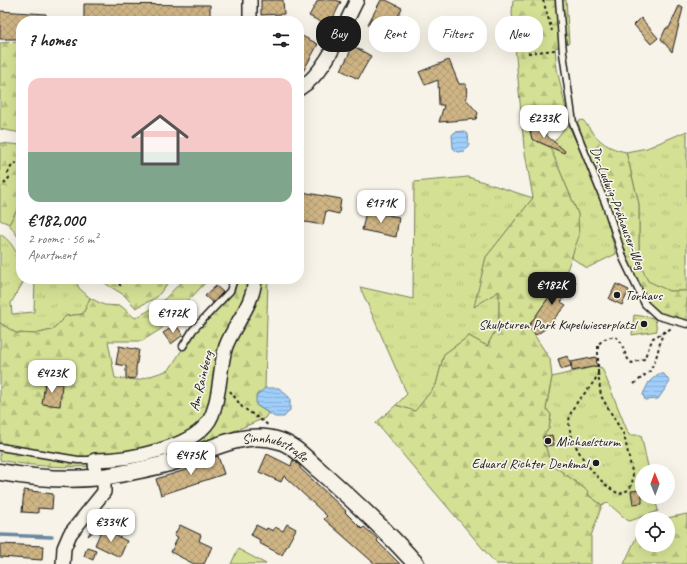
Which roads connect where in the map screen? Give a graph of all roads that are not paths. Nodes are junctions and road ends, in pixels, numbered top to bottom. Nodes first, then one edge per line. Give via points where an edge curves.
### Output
1 (250, 0) edge
2 (357, 0) edge
3 (559, 0) edge
4 (250, 16) edge
5 (304, 85) edge
6 (232, 284) edge
7 (254, 284) edge
8 (687, 324) edge
9 (184, 346) dead end
10 (0, 447) edge
11 (95, 460) junction
12 (0, 472) edge
13 (100, 477) junction
14 (62, 564) edge
15 (416, 564) edge

1 - 4 street
2 - 5 street via 324,64
3 - 8 lane, Dr.-Ludwig-Prähauser-Weg via 562,50 572,122 606,205 624,260 645,304 658,316
6 - 9 lane, Am Rainberg via 230,291 193,330
7 - 11 street, Am Rainberg via 249,303 226,346 212,415 202,430 185,441 164,449 110,460
10 - 11 lane, Am Rainberg via 78,460
11 - 13 street
12 - 13 street, Sinnhubstraße via 40,478
13 - 14 street via 104,492 70,534 64,548
13 - 15 street, Sinnhubstraße via 159,466 237,440 257,437 282,441 292,446 354,500 393,537

